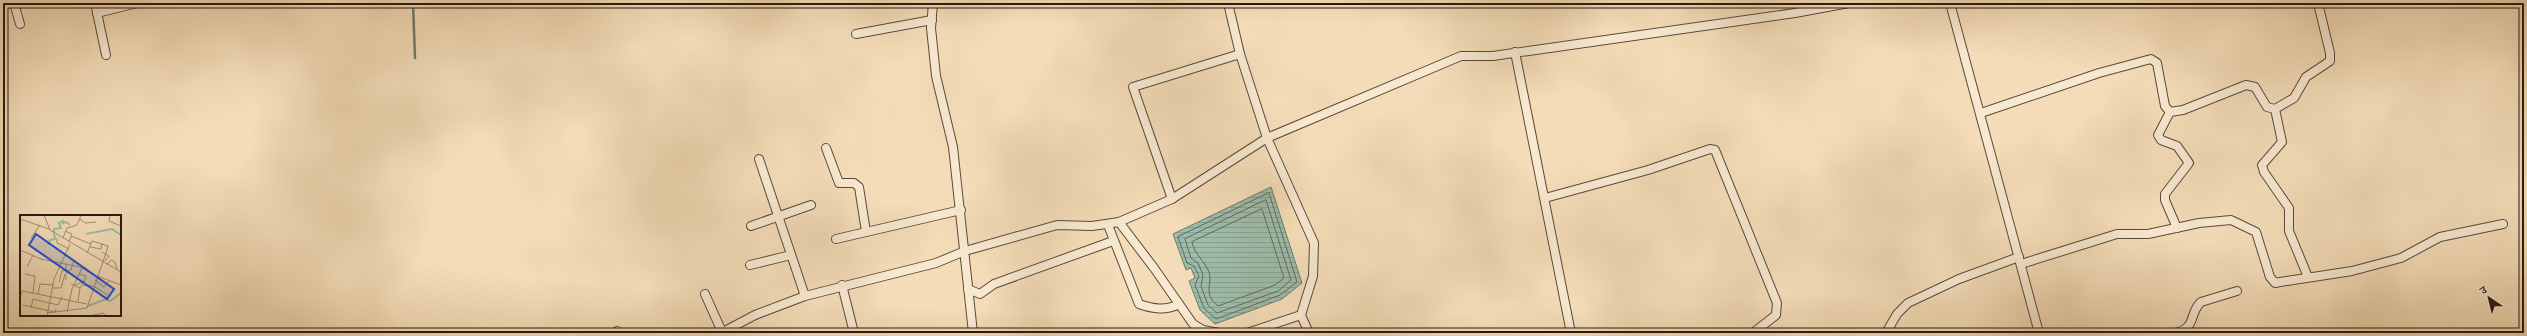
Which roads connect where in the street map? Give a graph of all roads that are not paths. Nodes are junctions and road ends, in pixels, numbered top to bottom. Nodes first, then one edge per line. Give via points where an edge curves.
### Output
1 (14, 3) edge
2 (95, 3) edge
3 (137, 3) edge
4 (933, 3) edge
5 (1228, 3) edge
6 (1849, 3) edge
7 (1950, 3) edge
8 (2318, 3) edge
9 (1826, 5) edge
10 (97, 13) junction
11 (932, 20) junction
12 (20, 24) dead end
13 (856, 34) dead end
14 (1515, 52) junction
15 (1240, 54) junction
16 (106, 55) dead end
17 (2275, 109) junction
18 (2170, 112) junction
19 (1981, 113) junction
20 (1267, 138) junction
21 (826, 148) dead end
22 (759, 159) dead end
23 (1546, 198) junction
24 (1172, 199) junction
25 (811, 205) dead end
26 (961, 210) junction
27 (778, 217) junction
28 (1119, 222) junction
29 (1108, 224) junction
30 (2503, 224) dead end
31 (751, 226) dead end
32 (2177, 228) junction
33 (866, 232) junction
34 (836, 239) dead end
35 (1113, 241) junction
36 (966, 251) junction
37 (791, 255) junction
38 (2020, 261) junction
39 (750, 266) dead end
40 (2308, 277) junction
41 (842, 285) junction
42 (968, 289) junction
43 (2237, 291) dead end
44 (705, 294) dead end
45 (805, 296) junction
46 (1180, 304) junction
47 (1301, 315) junction
48 (1202, 331) edge
49 (721, 333) edge
50 (854, 333) edge
51 (973, 333) edge
52 (1219, 333) edge
53 (1247, 333) edge
54 (1309, 333) edge
55 (1571, 333) edge
56 (1753, 333) edge
57 (1886, 333) edge
58 (2039, 333) edge
59 (2175, 333) edge

1 - 12 street
2 - 10 street
3 - 10 street
4 - 11 street
5 - 15 street
6 - 9 street
7 - 19 street
8 - 17 street via 2330,61 2306,77 2294,98
9 - 14 street via 1795,13
10 - 16 street
11 - 13 street
11 - 26 street via 936,76 953,147
14 - 20 street via 1493,56 1461,56
14 - 23 street via 1531,139
15 - 20 street
15 - 24 street via 1133,87
17 - 18 street via 2267,107 2255,87 2246,85 2183,110
17 - 40 street via 2282,142 2262,165 2264,172 2289,208 2289,231
18 - 19 street via 2164,106 2157,63 2151,59
18 - 32 street via 2158,135 2161,140 2177,146 2190,163 2165,194
19 - 38 street
20 - 24 street
20 - 47 street via 1314,243 1313,276
21 - 33 street via 839,182 854,182 859,187
22 - 27 street
23 - 55 street
23 - 56 street via 1648,170 1710,149 1715,150 1777,303 1776,315
24 - 28 street
25 - 27 street
26 - 33 street
26 - 36 street
27 - 31 street
27 - 37 street
28 - 29 street
28 - 46 street
29 - 35 street
29 - 36 street via 1057,225
30 - 40 street via 2433,240 2401,258 2343,273
32 - 38 street via 2148,234 2108,236
32 - 40 street via 2236,220 2256,232 2272,281
33 - 34 street
35 - 42 street via 994,284 980,294
35 - 46 street via 1139,304 1163,309
36 - 41 street via 936,263
36 - 42 street
37 - 39 street
37 - 45 street
38 - 57 street via 1959,279 1908,303 1897,314
38 - 58 street
41 - 45 street
41 - 50 street
42 - 51 street
43 - 59 street via 2201,302 2196,306 2191,324
44 - 49 street
45 - 49 street via 755,315
46 - 48 street via 1193,324
47 - 53 street
47 - 54 street
48 - 52 street

